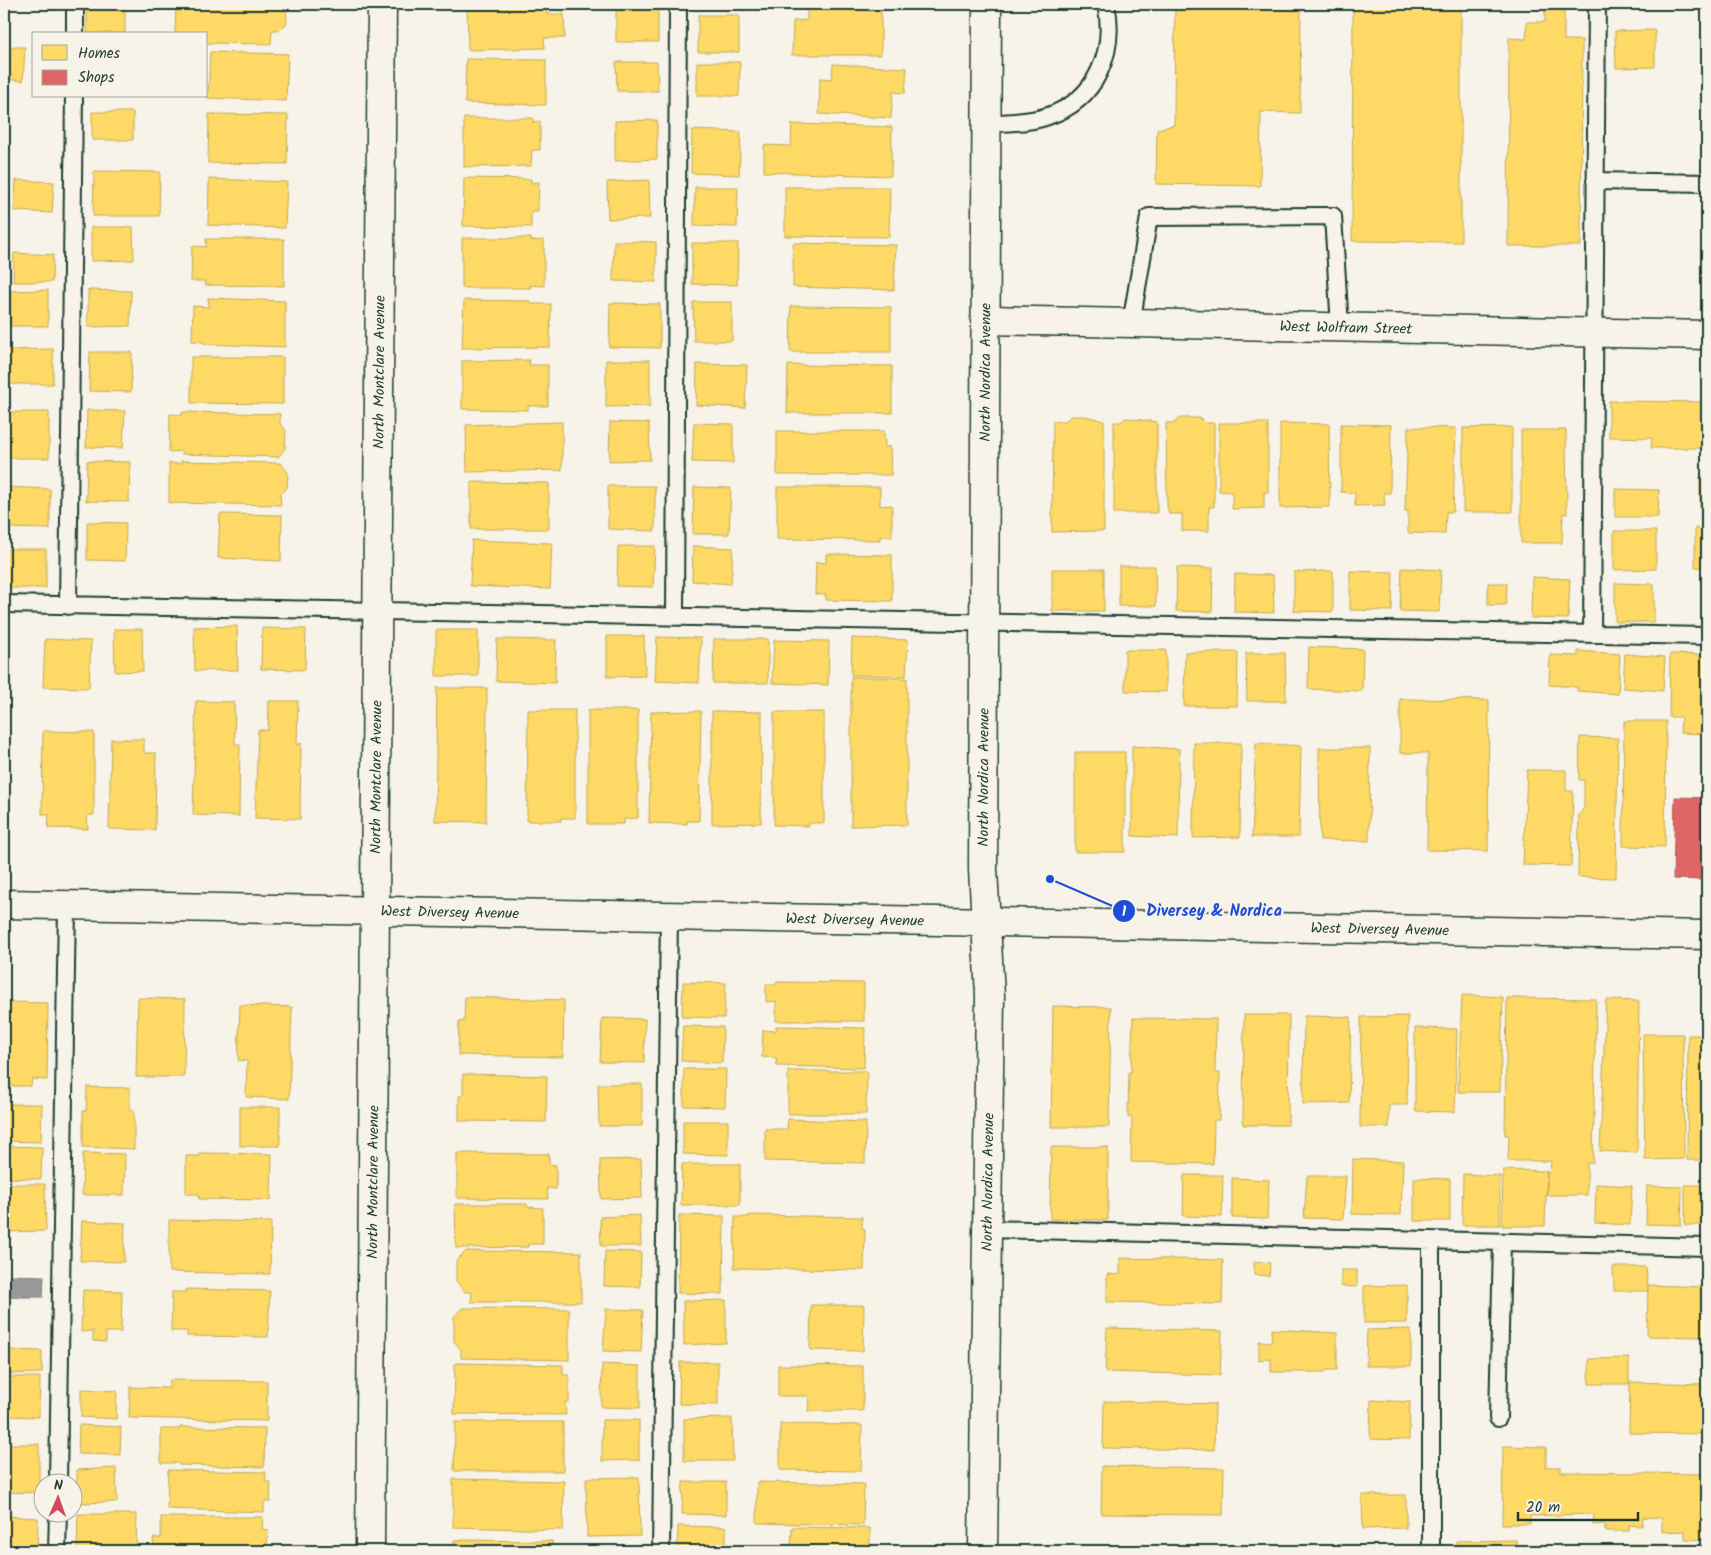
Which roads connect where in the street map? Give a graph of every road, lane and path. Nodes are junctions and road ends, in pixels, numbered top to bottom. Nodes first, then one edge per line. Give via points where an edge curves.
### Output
1 (75, 4) edge
2 (382, 4) edge
3 (678, 4) edge
4 (987, 4) edge
5 (1106, 4) edge
6 (1597, 4) edge
7 (74, 32) edge
8 (74, 98) edge
9 (986, 124) junction
10 (1596, 181) junction
11 (1707, 183) edge
12 (985, 320) junction
13 (1131, 324) junction
14 (1340, 328) junction
15 (1594, 333) junction
16 (1707, 335) edge
17 (4, 604) edge
18 (68, 606) junction
19 (377, 612) junction
20 (675, 617) junction
21 (984, 623) junction
22 (1592, 634) junction
23 (1707, 636) edge
24 (4, 904) edge
25 (67, 906) junction
26 (375, 911) junction
27 (669, 916) junction
28 (986, 922) junction
29 (1707, 935) edge
30 (987, 1229) junction
31 (1431, 1240) junction
32 (1502, 1242) junction
33 (1707, 1247) edge
34 (1498, 1418) dead end
35 (58, 1472) edge
36 (58, 1522) edge
37 (57, 1551) edge
38 (370, 1551) edge
39 (661, 1551) edge
40 (983, 1551) edge
41 (1430, 1551) edge

1 - 7 lane
2 - 19 street, North Montclare Avenue
3 - 20 lane
4 - 9 street, North Nordica Avenue
5 - 9 lane via 1110,22 1107,45 1102,70 1091,86 1068,106 1048,116
6 - 10 lane
8 - 18 lane
9 - 12 street, North Nordica Avenue
10 - 11 lane
10 - 15 lane
12 - 13 street, West Wolfram Street
12 - 21 street, North Nordica Avenue
13 - 14 street, West Wolfram Street
13 - 14 lane via 1149,217 1333,216
14 - 15 street, West Wolfram Street
15 - 16 street, West Wolfram Street
15 - 22 lane
17 - 18 lane
18 - 19 lane
19 - 20 lane
19 - 26 street, North Montclare Avenue
20 - 21 lane
21 - 22 lane
21 - 28 street, North Nordica Avenue via 982,869
22 - 23 lane
24 - 25 street, West Diversey Avenue
25 - 26 street, West Diversey Avenue
25 - 35 lane
26 - 27 street, West Diversey Avenue
26 - 38 street, North Montclare Avenue
27 - 28 street, West Diversey Avenue
27 - 39 lane
28 - 29 street, West Diversey Avenue
28 - 30 street, North Nordica Avenue via 990,996
30 - 31 lane
30 - 40 street, North Nordica Avenue
31 - 32 lane
31 - 41 lane
32 - 33 lane
32 - 34 lane
36 - 37 lane

